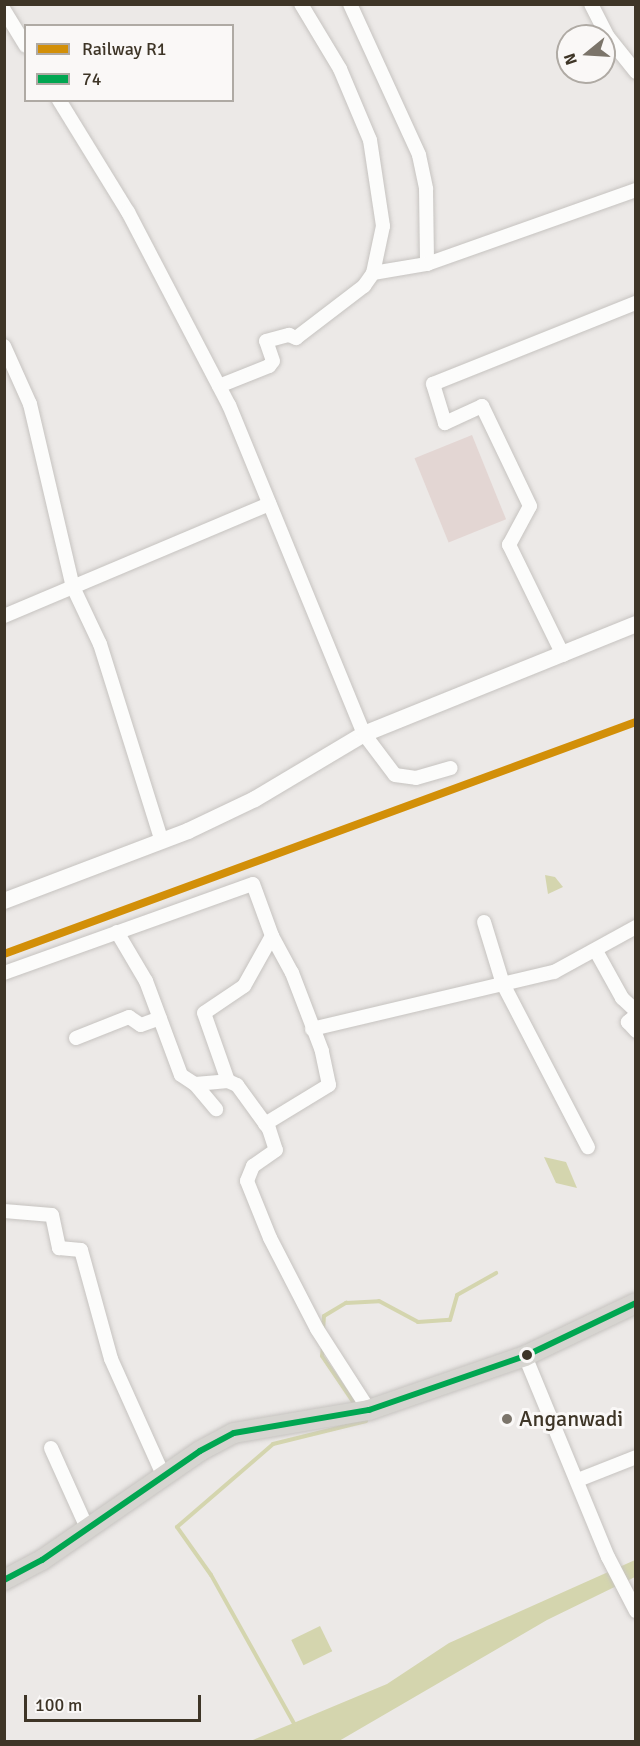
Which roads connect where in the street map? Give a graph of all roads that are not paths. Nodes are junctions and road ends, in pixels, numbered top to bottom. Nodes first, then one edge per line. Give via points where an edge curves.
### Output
1 (301, 4) edge
2 (350, 4) edge
3 (591, 4) edge
4 (4, 10) edge
5 (24, 43) edge
6 (636, 72) edge
7 (60, 102) edge
8 (636, 190) edge
9 (427, 264) junction
10 (373, 273) junction
11 (636, 303) edge
12 (4, 346) edge
13 (219, 386) junction
14 (269, 504) junction
15 (73, 587) junction
16 (4, 616) edge
17 (636, 624) edge
18 (563, 655) junction
19 (364, 734) junction
20 (451, 768) dead end
21 (162, 842) junction
22 (4, 901) edge
23 (484, 922) dead end
24 (636, 927) edge
25 (117, 932) junction
26 (272, 936) junction
27 (596, 951) junction
28 (4, 973) edge
29 (503, 984) junction
30 (636, 1013) edge
31 (160, 1018) junction
32 (312, 1029) junction
33 (636, 1031) edge
34 (76, 1038) dead end
35 (228, 1081) junction
36 (195, 1084) junction
37 (216, 1109) dead end
38 (265, 1124) junction
39 (588, 1147) dead end
40 (4, 1211) edge
41 (636, 1304) edge
42 (525, 1356) junction
43 (369, 1410) junction
44 (51, 1448) dead end
45 (636, 1457) edge
46 (164, 1477) junction
47 (578, 1480) junction
48 (88, 1530) junction
49 (4, 1580) edge
50 (636, 1611) edge

1 - 10 street via 340,69 370,140 383,226
2 - 9 street via 419,155 426,189
3 - 6 street via 608,37
4 - 5 street
7 - 13 street via 128,212
8 - 9 street
9 - 10 street
10 - 13 street via 364,286 296,338 289,335 266,341 273,361 269,366
11 - 18 street via 433,384 445,423 482,406 492,426 530,506 509,545
12 - 15 street via 30,404
13 - 14 street
14 - 15 street
14 - 19 street
15 - 16 street
15 - 21 street via 100,644
17 - 18 street
18 - 19 street
19 - 20 street via 395,775 416,778
19 - 21 street via 255,799
21 - 22 street
23 - 29 street
24 - 27 street via 601,944
25 - 26 street via 253,884
25 - 28 street
25 - 31 street via 134,956
26 - 32 street via 292,973
26 - 35 street via 244,986 204,1013
27 - 29 street via 554,972
27 - 30 street via 622,998
29 - 32 street
29 - 39 street
30 - 33 street via 628,1022
31 - 34 street via 141,1025 129,1017
31 - 36 street via 181,1075
32 - 38 street via 322,1051 328,1085
35 - 36 street
35 - 38 street via 243,1090
36 - 37 street
38 - 43 street via 276,1150 253,1166 247,1181 270,1238 317,1329
40 - 46 street via 52,1215 59,1248 81,1250 111,1359
41 - 42 main road
42 - 43 main road
42 - 47 street
43 - 46 main road via 234,1433
44 - 48 street
45 - 47 street
46 - 48 main road
47 - 50 street via 608,1557
48 - 49 main road

